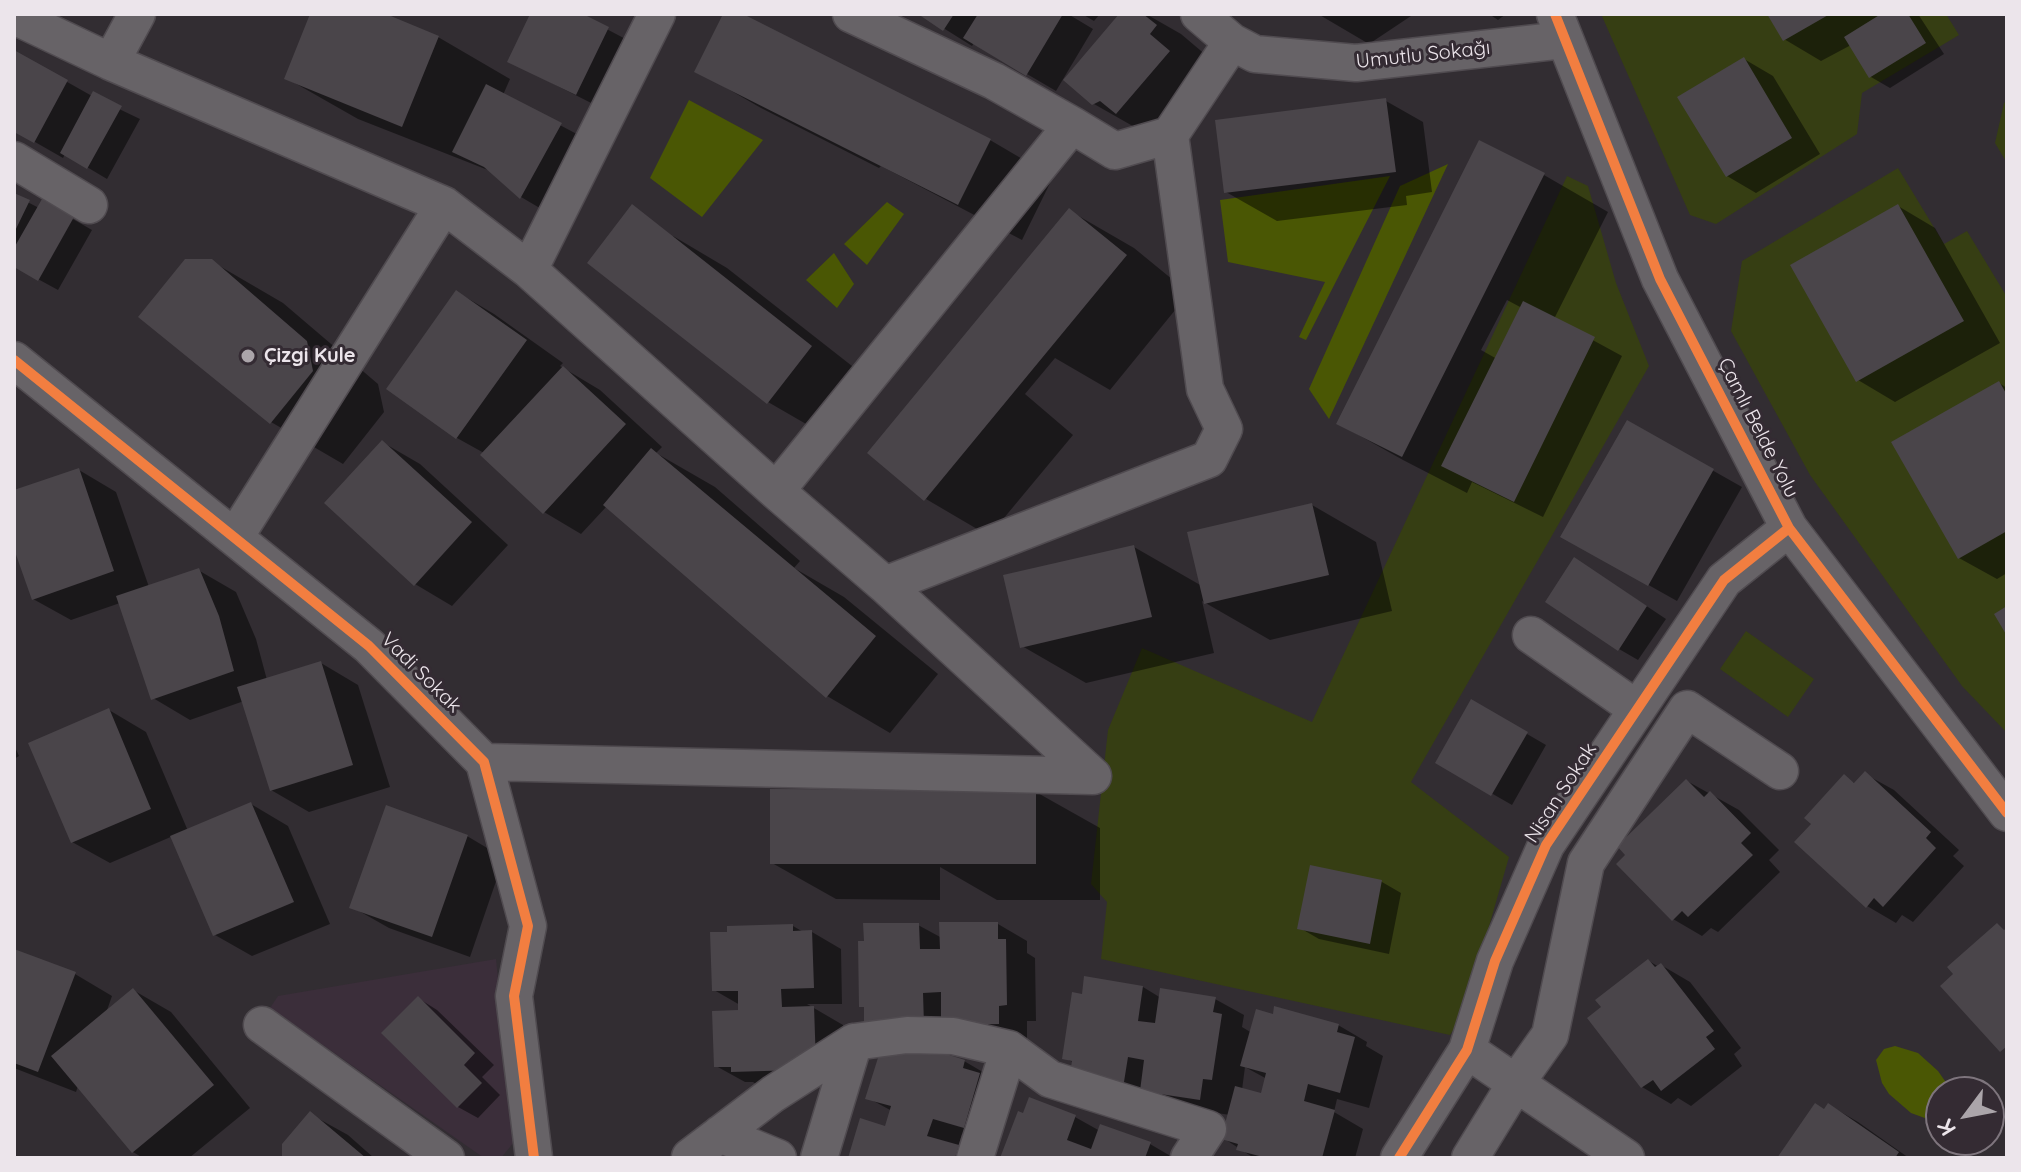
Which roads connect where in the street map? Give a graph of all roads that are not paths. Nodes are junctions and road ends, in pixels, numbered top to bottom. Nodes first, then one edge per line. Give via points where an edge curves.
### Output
1 (137, 14) edge
2 (657, 14) edge
3 (851, 14) edge
4 (1199, 14) edge
5 (14, 16) edge
6 (1560, 27) edge
7 (1232, 42) junction
8 (111, 62) junction
9 (1072, 125) junction
10 (1170, 135) junction
11 (14, 160) edge
12 (89, 205) dead end
13 (444, 205) junction
14 (529, 270) junction
15 (14, 360) edge
16 (776, 491) junction
17 (1789, 528) junction
18 (235, 537) junction
19 (885, 585) junction
20 (1531, 635) dead end
21 (1637, 709) junction
22 (484, 762) junction
23 (1780, 771) dead end
24 (2007, 813) edge
25 (262, 1025) dead end
26 (854, 1042) junction
27 (1009, 1049) junction
28 (1467, 1050) junction
29 (1516, 1083) junction
30 (720, 1134) junction
31 (690, 1157) edge
32 (446, 1158) edge
33 (534, 1158) edge
34 (778, 1158) edge
35 (819, 1158) edge
36 (975, 1158) edge
37 (1189, 1158) edge
38 (1399, 1158) edge
39 (1470, 1158) edge
40 (1626, 1158) edge

1 - 8 street
2 - 14 street
3 - 9 street via 994,81
4 - 7 street, Umutlu Sokağı
5 - 8 street
6 - 7 street, Umutlu Sokağı via 1356,63 1255,54
6 - 17 street, Çamlı Belde Yolu via 1660,279
7 - 10 street
8 - 13 street
9 - 10 street via 1115,151
9 - 16 street
10 - 19 street via 1205,389 1224,429 1209,459
11 - 12 street
13 - 14 street
13 - 18 street
14 - 16 street
15 - 18 street, Vadi Sokak
16 - 19 street
17 - 21 street, Nisan Sokak via 1724,580
17 - 24 street, Çamlı Belde Yolu
18 - 22 street, Vadi Sokak via 369,646
19 - 22 street via 1093,776
20 - 21 street
21 - 28 street, Nisan Sokak via 1546,845 1495,961
22 - 33 street, Vadi Sokak via 528,926 514,996
23 - 29 street via 1687,709 1586,863 1550,1035
25 - 32 street
26 - 27 street via 953,1036
26 - 30 street
26 - 35 street
27 - 36 street
27 - 37 street via 1050,1079 1208,1129
28 - 29 street
28 - 38 street, Nisan Sokak
29 - 39 street
29 - 40 street
30 - 31 street
30 - 34 street

